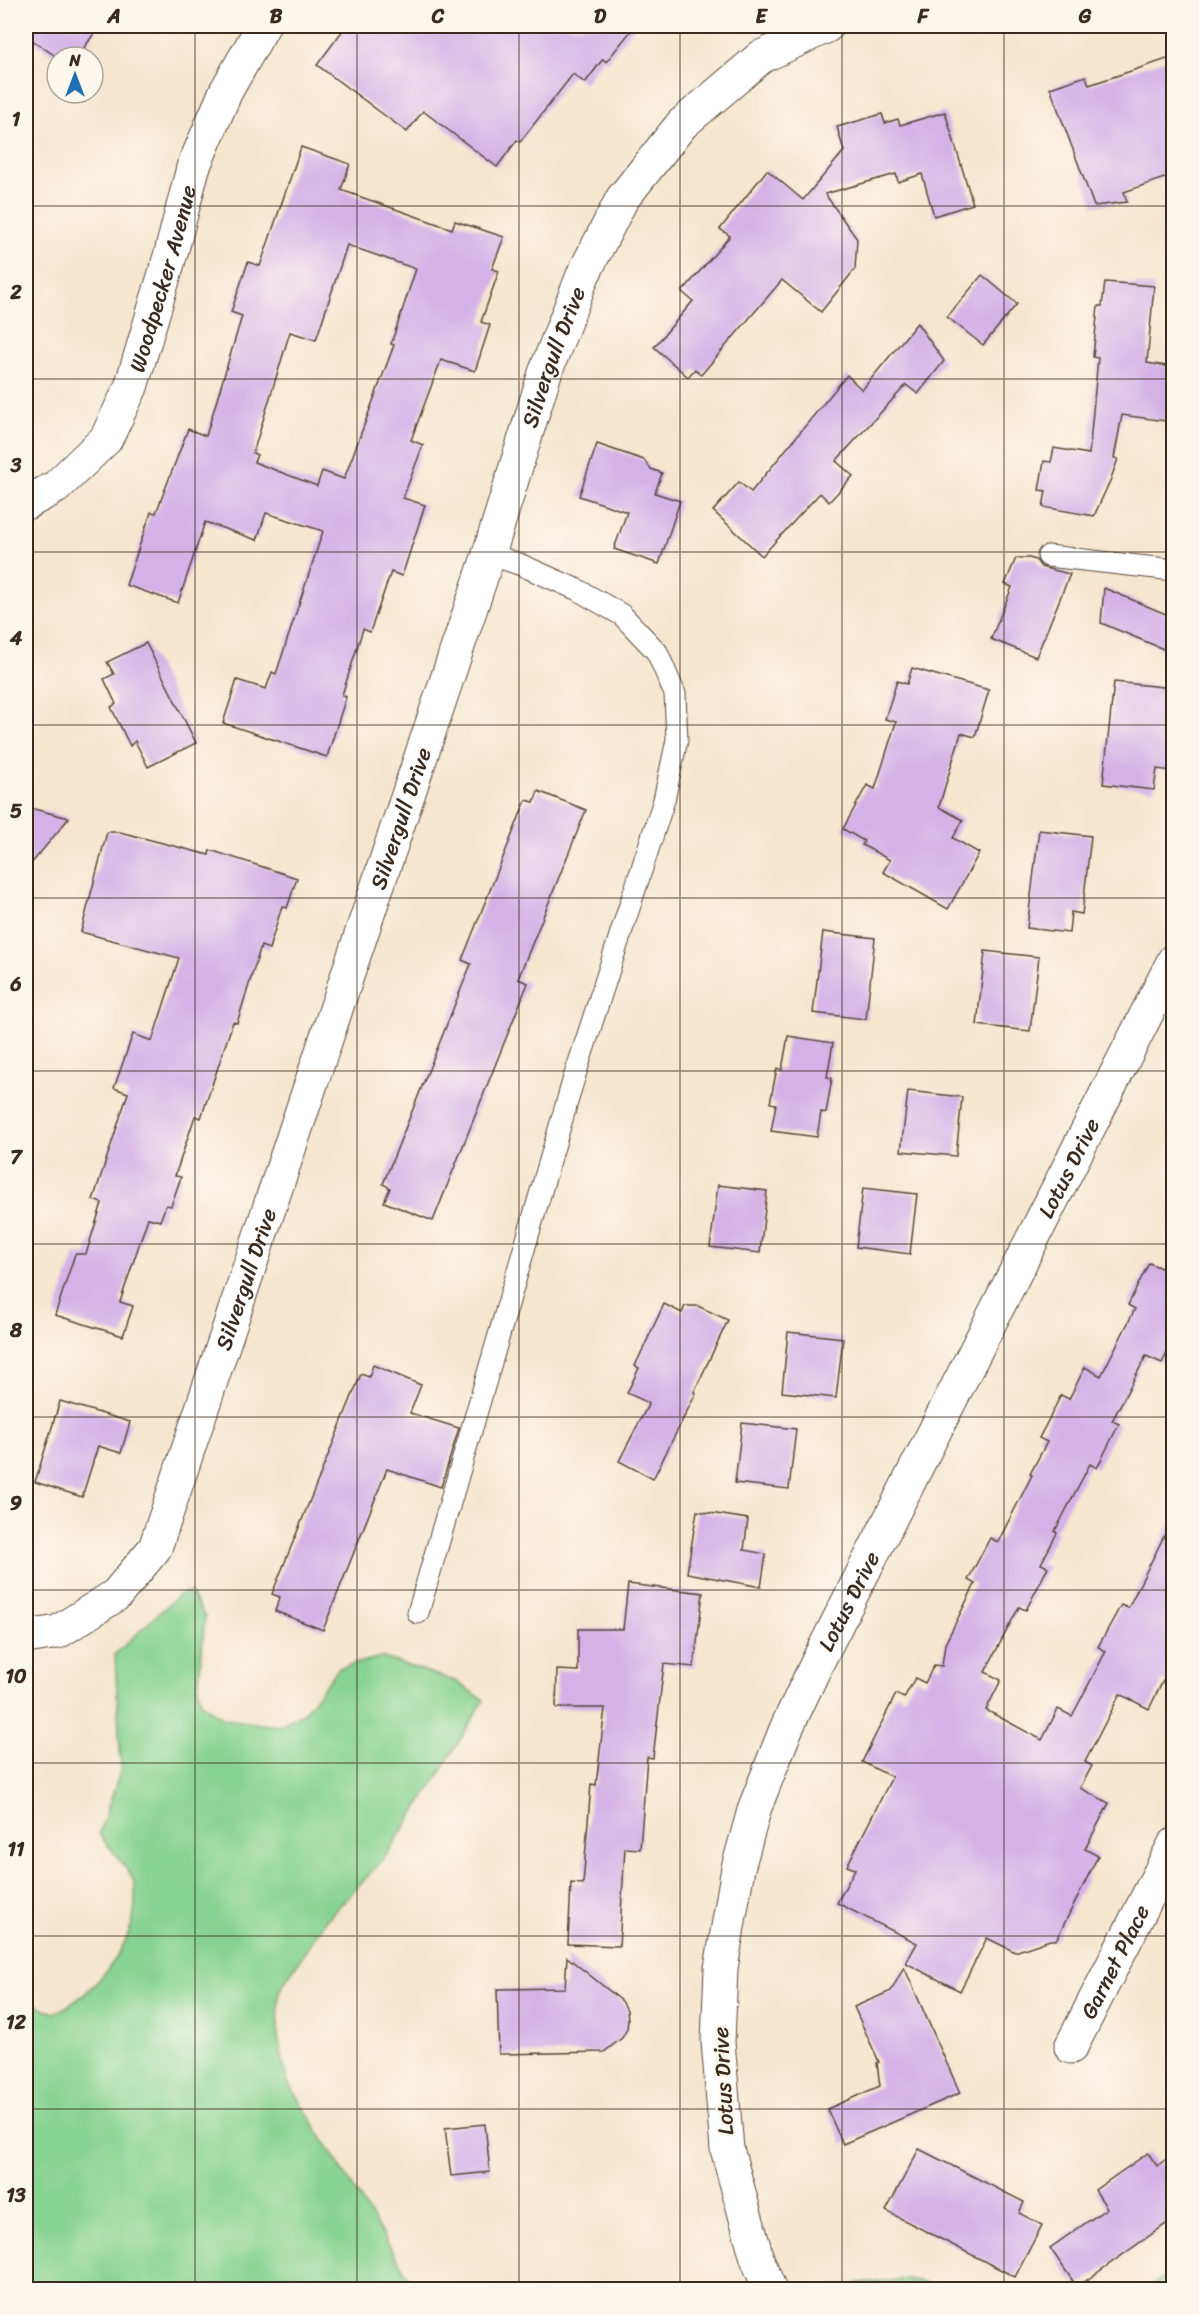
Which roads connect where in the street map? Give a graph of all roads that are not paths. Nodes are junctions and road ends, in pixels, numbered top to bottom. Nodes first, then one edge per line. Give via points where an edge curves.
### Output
1 (263, 26) edge
2 (827, 26) edge
3 (26, 502) edge
4 (489, 554) junction
5 (1048, 556) dead end
6 (1173, 570) edge
7 (1173, 960) edge
8 (418, 1613) dead end
9 (26, 1637) edge
10 (1173, 1845) edge
11 (1071, 2047) dead end
12 (770, 2289) edge

1 - 3 street, Woodpecker Avenue via 226,91 193,168 132,387 105,439 56,487
2 - 4 street, Silvergull Drive via 761,57 682,124 621,199 583,274 545,373
4 - 8 lane via 578,590 621,615 657,652 675,694 678,740 664,800 574,1078
4 - 9 street, Silvergull Drive via 155,1548 117,1595 58,1632
5 - 6 lane
7 - 12 street, Lotus Drive via 818,1661 755,1807 738,1868 721,1968 718,2042 727,2149 757,2258
10 - 11 street, Garnet Place

